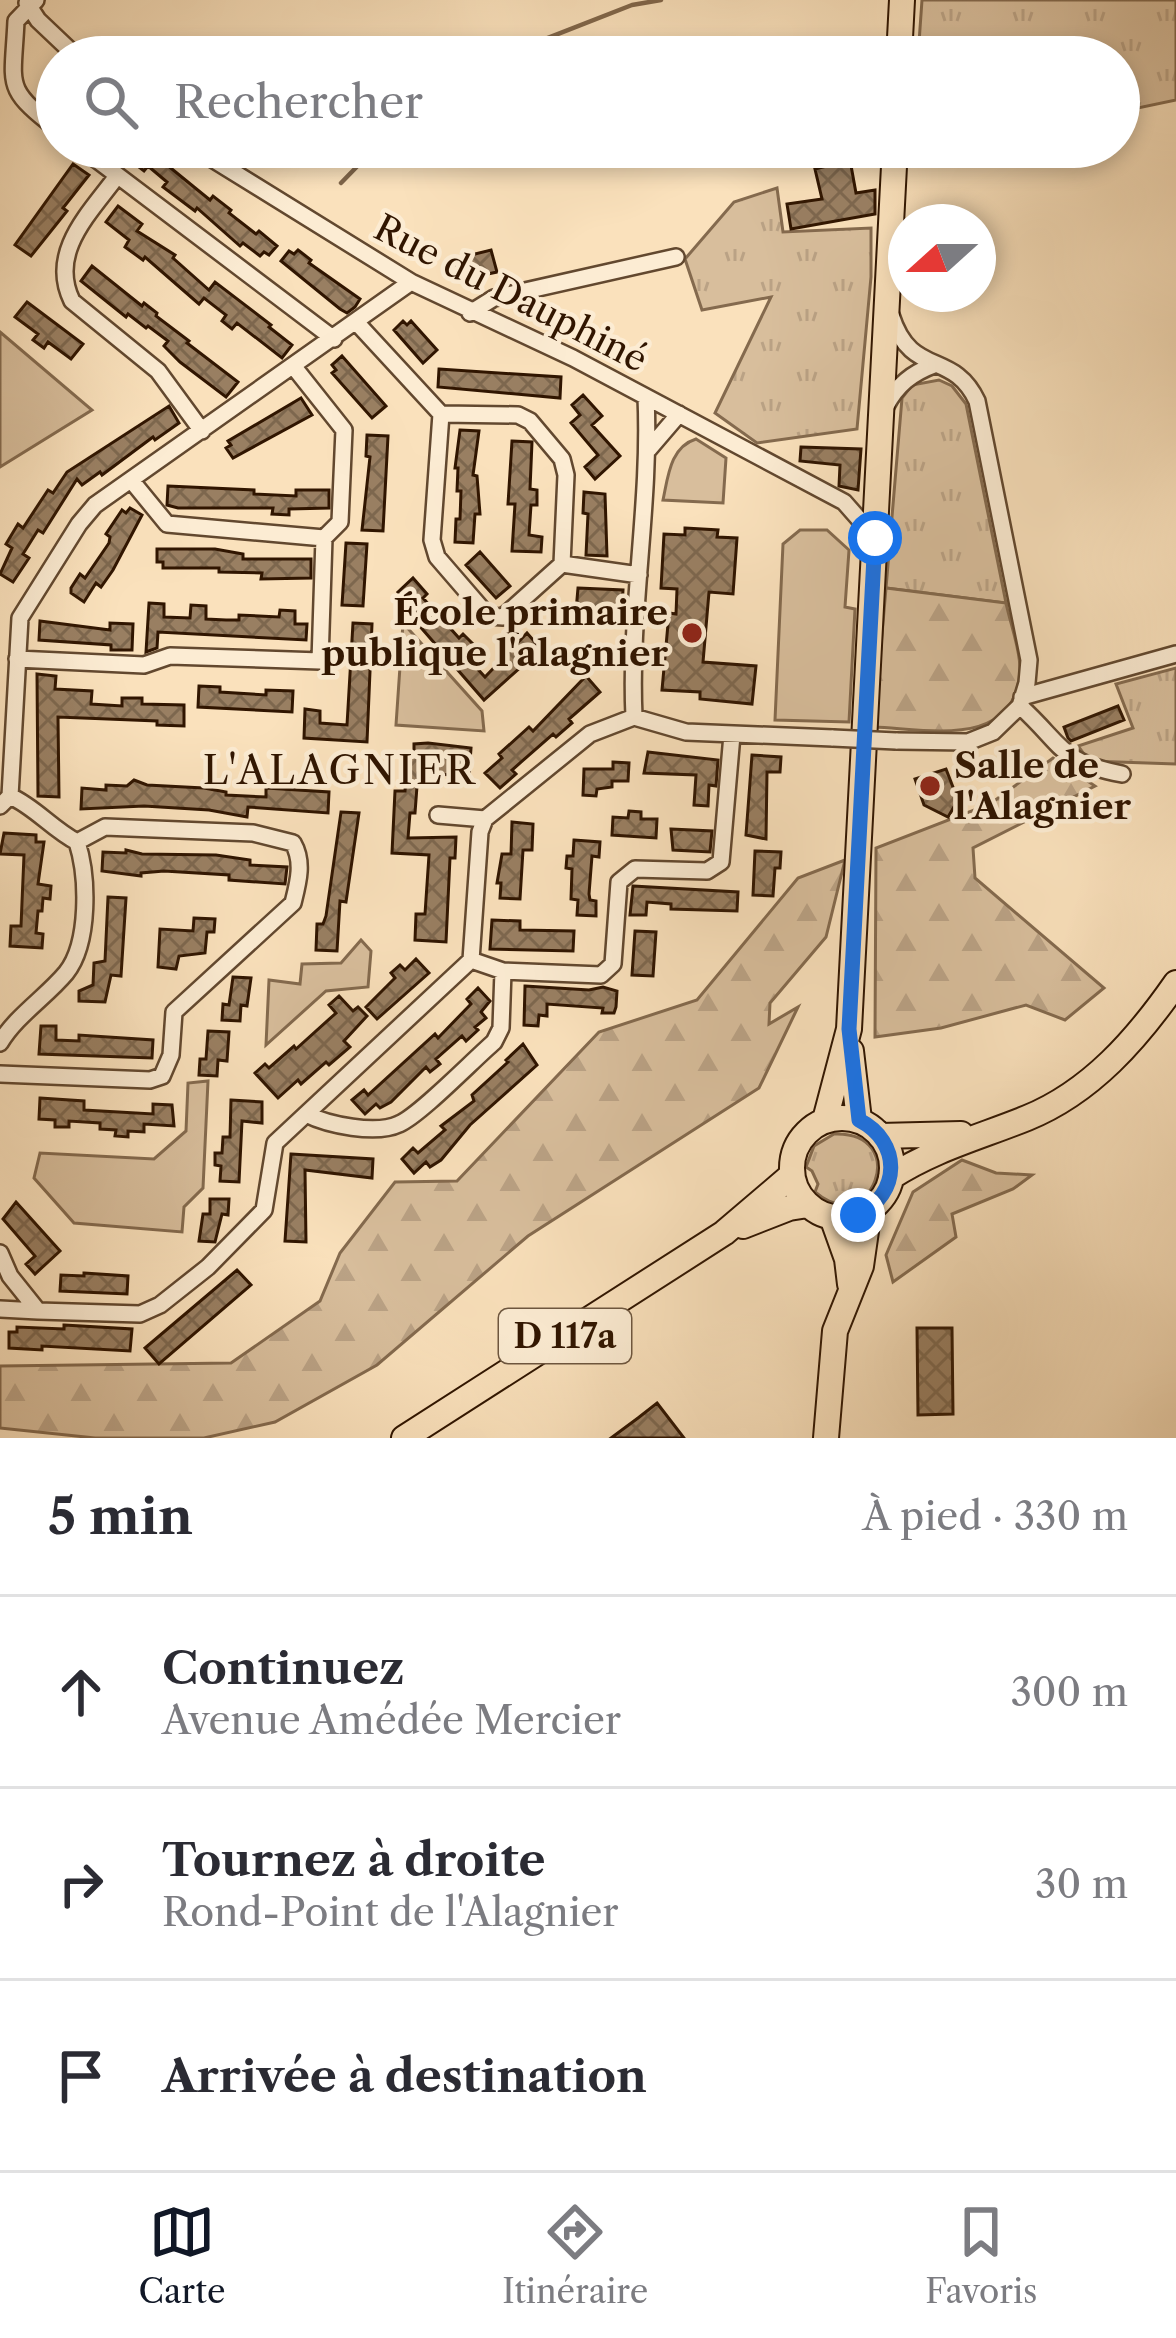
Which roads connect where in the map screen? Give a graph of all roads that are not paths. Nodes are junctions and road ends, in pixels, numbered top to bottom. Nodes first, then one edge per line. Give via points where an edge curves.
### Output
1 (902, 0) edge
2 (30, 2) edge
3 (59, 36) edge
4 (900, 36) edge
5 (36, 113) edge
6 (107, 168) edge
7 (227, 168) edge
8 (894, 168) edge
9 (117, 176) junction
10 (676, 257) dead end
11 (411, 282) junction
12 (886, 301) junction
13 (470, 313) junction
14 (357, 323) junction
15 (334, 339) junction
16 (934, 365) junction
17 (294, 367) junction
18 (646, 397) junction
19 (441, 414) junction
20 (679, 414) junction
21 (880, 426) junction
22 (202, 431) junction
23 (649, 449) junction
24 (131, 480) junction
25 (878, 482) junction
26 (844, 502) junction
27 (324, 538) junction
28 (875, 538) junction
29 (562, 564) junction
30 (639, 575) junction
31 (1176, 654) edge
32 (17, 659) junction
33 (1021, 702) junction
34 (634, 717) junction
35 (733, 735) junction
36 (1122, 774) dead end
37 (5, 801) edge
38 (438, 815) dead end
39 (485, 819) junction
40 (76, 842) junction
41 (471, 960) junction
42 (502, 970) junction
43 (1176, 983) edge
44 (849, 1029) junction
45 (0, 1043) edge
46 (0, 1074) edge
47 (306, 1114) junction
48 (825, 1120) junction
49 (859, 1120) junction
50 (987, 1132) junction
51 (880, 1136) junction
52 (792, 1175) junction
53 (891, 1177) junction
54 (808, 1205) junction
55 (869, 1210) junction
56 (832, 1217) junction
57 (724, 1233) junction
58 (0, 1253) edge
59 (850, 1288) junction
60 (0, 1309) edge
61 (38, 1311) junction
62 (404, 1438) edge
63 (826, 1438) edge

1 - 4 main road
2 - 3 street
2 - 5 street via 16,21 14,81
6 - 9 street
7 - 11 street, Rue du Dauphiné
8 - 12 main road
9 - 15 street
9 - 22 street via 70,239 65,286 72,301 158,371
10 - 13 street via 494,298
11 - 13 street, Rue du Dauphiné
11 - 14 street
12 - 16 street via 902,344
12 - 21 main road
13 - 18 street, Rue du Dauphiné
14 - 15 street
14 - 19 street
15 - 17 street
16 - 21 street via 897,388
16 - 33 street via 962,376 977,401 1029,660
17 - 22 street
17 - 27 street via 344,430 340,522
18 - 20 street, Rue du Dauphiné
18 - 23 street
19 - 29 street via 518,415 562,459
19 - 29 street via 437,557 496,618
20 - 23 street
20 - 26 street, Rue du Dauphiné
21 - 25 main road
22 - 24 street
23 - 30 street
24 - 27 street via 167,524
24 - 32 street via 79,524 20,618
25 - 26 street
25 - 28 main road
26 - 28 street
27 - 32 street via 320,662
28 - 44 main road
29 - 30 street
30 - 34 street
31 - 33 street
32 - 37 street
33 - 35 street, bridge via 1005,724 968,742
33 - 36 street via 1068,758
34 - 35 street
34 - 39 street via 590,734
35 - 42 street via 721,862 706,872 635,869 619,882 613,964 601,975
37 - 40 street via 26,803
38 - 39 street
39 - 41 street
40 - 45 street via 86,870 80,947 69,970
40 - 46 street via 105,827 253,833 293,843 299,879 293,903 173,1012 162,1076
41 - 42 street
41 - 47 street
42 - 47 street via 494,1042 398,1126 328,1125
43 - 50 main road via 1097,1075 1067,1098
44 - 48 main road
44 - 49 main road
47 - 61 street via 275,1143 264,1210 160,1305 140,1314
48 - 49 main road
48 - 52 main road via 802,1136
49 - 51 main road
50 - 51 main road
50 - 53 main road
51 - 53 main road
52 - 54 main road
52 - 57 main road, D 117a
53 - 55 main road
54 - 56 main road
54 - 57 main road, D 117a
55 - 56 main road
55 - 59 main road
56 - 59 main road
57 - 62 main road, D 117a
58 - 61 street
59 - 63 main road via 835,1331
60 - 61 street

